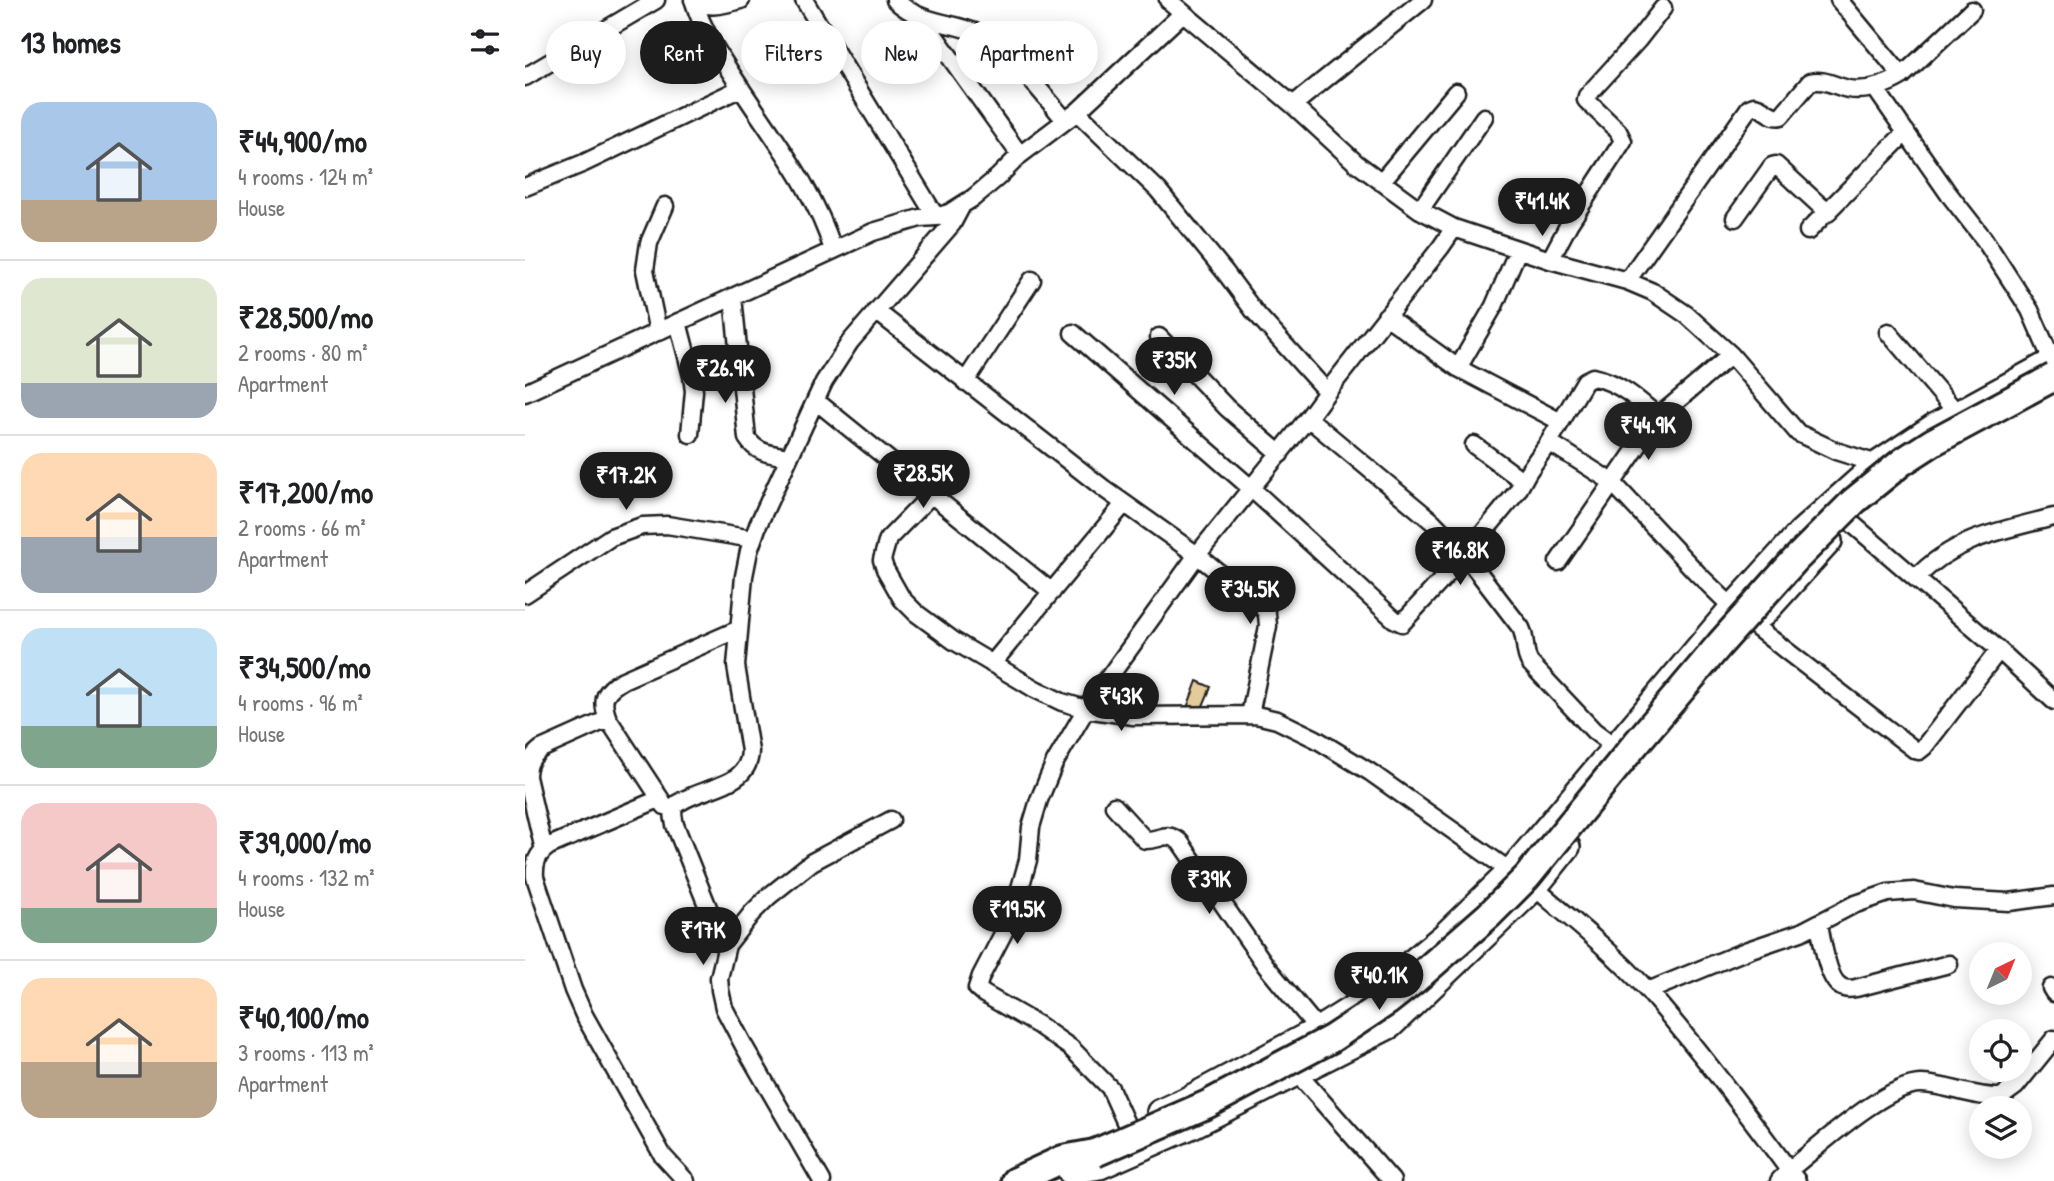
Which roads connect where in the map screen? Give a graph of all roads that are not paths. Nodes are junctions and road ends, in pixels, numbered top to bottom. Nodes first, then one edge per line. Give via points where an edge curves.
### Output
1 (656, 0) edge
2 (741, 0) edge
3 (804, 0) edge
4 (895, 0) edge
5 (1423, 0) edge
6 (1839, 0) edge
7 (693, 1) edge
8 (1179, 5) edge
9 (1663, 8) dead end
10 (1972, 10) dead end
11 (922, 18) junction
12 (1902, 76) junction
13 (525, 77) edge
14 (741, 88) junction
15 (1875, 88) junction
16 (1456, 92) dead end
17 (1293, 105) junction
18 (1071, 116) junction
19 (1484, 117) dead end
20 (1906, 132) junction
21 (1020, 155) junction
22 (1381, 182) junction
23 (525, 187) edge
24 (665, 206) dead end
25 (961, 206) junction
26 (1420, 210) junction
27 (1828, 213) junction
28 (936, 218) junction
29 (1735, 218) dead end
30 (1454, 228) junction
31 (1808, 232) dead end
32 (833, 250) junction
33 (1518, 250) junction
34 (1550, 260) junction
35 (1032, 280) dead end
36 (1627, 281) junction
37 (733, 297) junction
38 (876, 311) junction
39 (1386, 316) junction
40 (678, 322) junction
41 (658, 331) junction
42 (1888, 332) dead end
43 (1073, 333) dead end
44 (1159, 337) dead end
45 (1731, 355) junction
46 (2054, 366) edge
47 (1458, 368) junction
48 (965, 382) junction
49 (2054, 389) edge
50 (1327, 392) junction
51 (525, 393) edge
52 (816, 401) junction
53 (1957, 413) junction
54 (1658, 417) junction
55 (1308, 418) junction
56 (1561, 422) junction
57 (690, 434) dead end
58 (1968, 434) junction
59 (1549, 442) junction
60 (1474, 445) dead end
61 (1280, 454) junction
62 (789, 457) junction
63 (1875, 464) junction
64 (1523, 481) junction
65 (1612, 482) junction
66 (1891, 485) junction
67 (1252, 489) junction
68 (932, 494) junction
69 (1124, 504) junction
70 (2054, 517) edge
71 (1849, 521) junction
72 (753, 539) junction
73 (1197, 555) junction
74 (1465, 555) junction
75 (1558, 562) dead end
76 (1916, 578) junction
77 (1052, 592) junction
78 (525, 594) edge
79 (1732, 607) junction
80 (1753, 625) junction
81 (739, 629) junction
82 (1999, 650) junction
83 (992, 664) junction
84 (2054, 701) edge
85 (1086, 709) junction
86 (1250, 715) junction
87 (608, 719) junction
88 (1617, 745) junction
89 (659, 799) junction
90 (1114, 806) dead end
91 (673, 816) junction
92 (891, 820) dead end
93 (544, 850) junction
94 (1510, 871) junction
95 (1535, 888) junction
96 (2054, 896) edge
97 (1818, 924) junction
98 (725, 950) junction
99 (1949, 964) dead end
100 (1384, 984) junction
101 (1648, 991) junction
102 (1407, 1010) junction
103 (1318, 1030) junction
104 (2054, 1039) edge
105 (1298, 1074) junction
106 (1127, 1126) junction
107 (1061, 1171) edge
108 (1788, 1178) edge
109 (686, 1181) edge
110 (823, 1181) edge
111 (1015, 1181) edge
112 (1392, 1181) edge

1 - 13 street
2 - 7 street via 715,6
3 - 28 street
4 - 11 street
5 - 17 street
6 - 12 street
7 - 14 street via 706,33
8 - 17 street
8 - 18 street
9 - 34 street via 1585,100 1623,141
10 - 12 street
11 - 18 street via 980,34
11 - 21 street
12 - 15 street
14 - 23 street
14 - 32 street via 806,188
15 - 20 street
15 - 36 street via 1847,89 1817,80 1810,82 1781,117 1760,106 1749,108
16 - 22 street
17 - 22 street
18 - 21 street
18 - 50 street via 1158,190 1254,312
19 - 26 street
20 - 27 street
20 - 46 street via 2030,310
21 - 25 street
22 - 26 street
24 - 41 street via 649,243 645,270
25 - 28 street
25 - 38 street via 952,224
26 - 30 street
27 - 29 street via 1776,165
27 - 31 street
28 - 32 street via 895,225
30 - 33 street
30 - 39 street
32 - 37 street
33 - 34 street
33 - 47 street via 1495,306
34 - 36 street
35 - 48 street
36 - 45 street via 1672,303
37 - 40 street
37 - 62 street via 747,438 760,452
38 - 48 street
38 - 52 street via 836,362
39 - 47 street
39 - 50 street
40 - 41 street
40 - 57 street via 694,391
41 - 51 street
42 - 53 street
43 - 67 street
44 - 61 street via 1227,408
45 - 54 street
45 - 63 street via 1798,433
46 - 53 street
46 - 107 main road, bridge via 1902,462 1854,501 1702,664 1527,877 1416,979 1331,1039 1208,1104
47 - 56 street
48 - 69 street
49 - 58 street
50 - 55 street
52 - 62 street
52 - 68 street
53 - 58 street
53 - 63 street
54 - 56 street via 1625,390 1593,377 1582,384
54 - 65 street
55 - 61 street
55 - 74 street via 1423,513
56 - 59 street
58 - 66 street
59 - 64 street
59 - 65 street
60 - 64 street
61 - 67 street
62 - 72 street
63 - 66 street
63 - 79 street via 1800,532
64 - 74 street
65 - 75 street
65 - 79 street
66 - 71 street
67 - 73 street
67 - 74 street via 1402,623
68 - 77 street
68 - 83 street via 888,540 882,560 885,569 916,613
69 - 73 street
69 - 77 street
70 - 76 street via 1988,534 1944,553
71 - 76 street
71 - 80 street
72 - 78 street via 667,525 642,526 611,537
72 - 81 street
73 - 85 street
73 - 86 street via 1267,614
74 - 88 street via 1521,628 1530,663 1594,731
76 - 82 street
77 - 83 street
79 - 88 street
80 - 82 street via 1919,751
80 - 95 street via 1624,775
81 - 87 street via 611,687 603,706
81 - 91 street via 736,666 750,760 737,778 679,802
82 - 84 street
83 - 85 street via 1048,696
85 - 86 street via 1133,716
85 - 106 street via 1039,800 1017,899 977,988 1071,1048 1110,1088
86 - 94 street via 1276,720 1333,749
87 - 89 street
87 - 93 street via 532,756 527,777
88 - 94 street
89 - 91 street
89 - 93 street
90 - 103 street via 1145,839 1167,835 1180,842 1266,966
91 - 98 street
92 - 98 street via 793,876 753,913
93 - 109 street via 538,856 535,877 577,1000 663,1156
94 - 100 street via 1444,935
95 - 101 street
95 - 102 street
96 - 97 street via 2010,902 1914,891 1888,894 1853,905
97 - 99 street via 1831,975 1845,988
97 - 101 street
98 - 110 street via 719,978 724,1008
100 - 102 street
100 - 103 street
101 - 108 street via 1725,1086
102 - 105 street via 1391,1026
103 - 106 street
104 - 108 street via 2005,1095 1924,1084 1899,1088 1875,1102
105 - 107 street via 1100,1167
105 - 112 street
106 - 107 street via 1087,1142
107 - 111 main road

